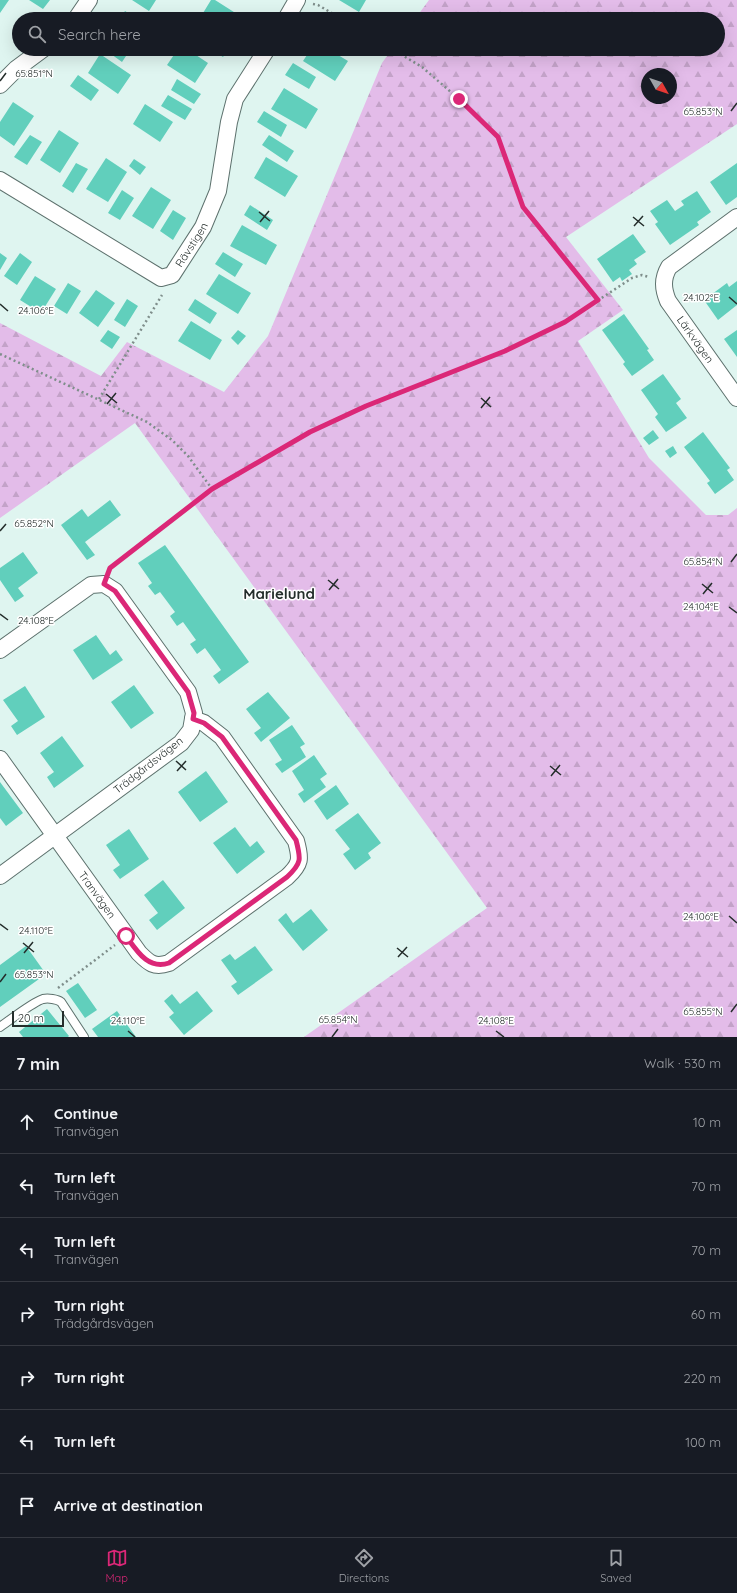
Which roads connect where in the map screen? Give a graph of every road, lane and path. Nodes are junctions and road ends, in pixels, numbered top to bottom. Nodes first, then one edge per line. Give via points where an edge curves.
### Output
1 (89, 0) edge
2 (296, 0) edge
3 (81, 12) edge
4 (290, 12) edge
5 (330, 12) edge
6 (34, 56) edge
7 (263, 56) edge
8 (404, 56) edge
9 (0, 85) edge
10 (0, 180) edge
11 (737, 217) edge
12 (161, 278) junction
13 (664, 281) junction
14 (598, 300) junction
15 (0, 354) edge
16 (737, 398) edge
17 (99, 399) junction
18 (212, 489) junction
19 (104, 584) junction
20 (0, 650) edge
21 (193, 719) junction
22 (0, 759) edge
23 (54, 836) junction
24 (0, 876) edge
25 (126, 936) junction
26 (44, 999) junction
27 (0, 1027) edge
28 (84, 1037) edge

1 - 3 street
2 - 4 street
2 - 5 path via 318,5
6 - 9 street
7 - 12 street, Rävstigen via 236,98 229,122 218,191 203,227 172,275
8 - 14 path via 422,67 498,137 523,207
10 - 12 street
11 - 13 street via 669,267
12 - 17 path via 162,295
13 - 14 path via 642,275 632,278
13 - 16 street, Lärkvägen via 663,288 668,301
14 - 18 path via 565,322 505,351 366,406 310,432
15 - 17 path
17 - 18 path via 147,422 172,440 188,456
18 - 19 path via 110,568
19 - 20 street via 91,585
19 - 21 street via 115,591 188,692 194,713
21 - 23 street, Trädgårdsvägen via 191,730 181,743
21 - 25 street, Tranvägen via 204,723 222,737 296,840 300,857 296,869 287,877 169,963 148,963
22 - 23 street
23 - 24 street, Trädgårdsvägen
23 - 25 street, Tranvägen
25 - 26 path
26 - 27 lane
26 - 28 lane via 61,1002

